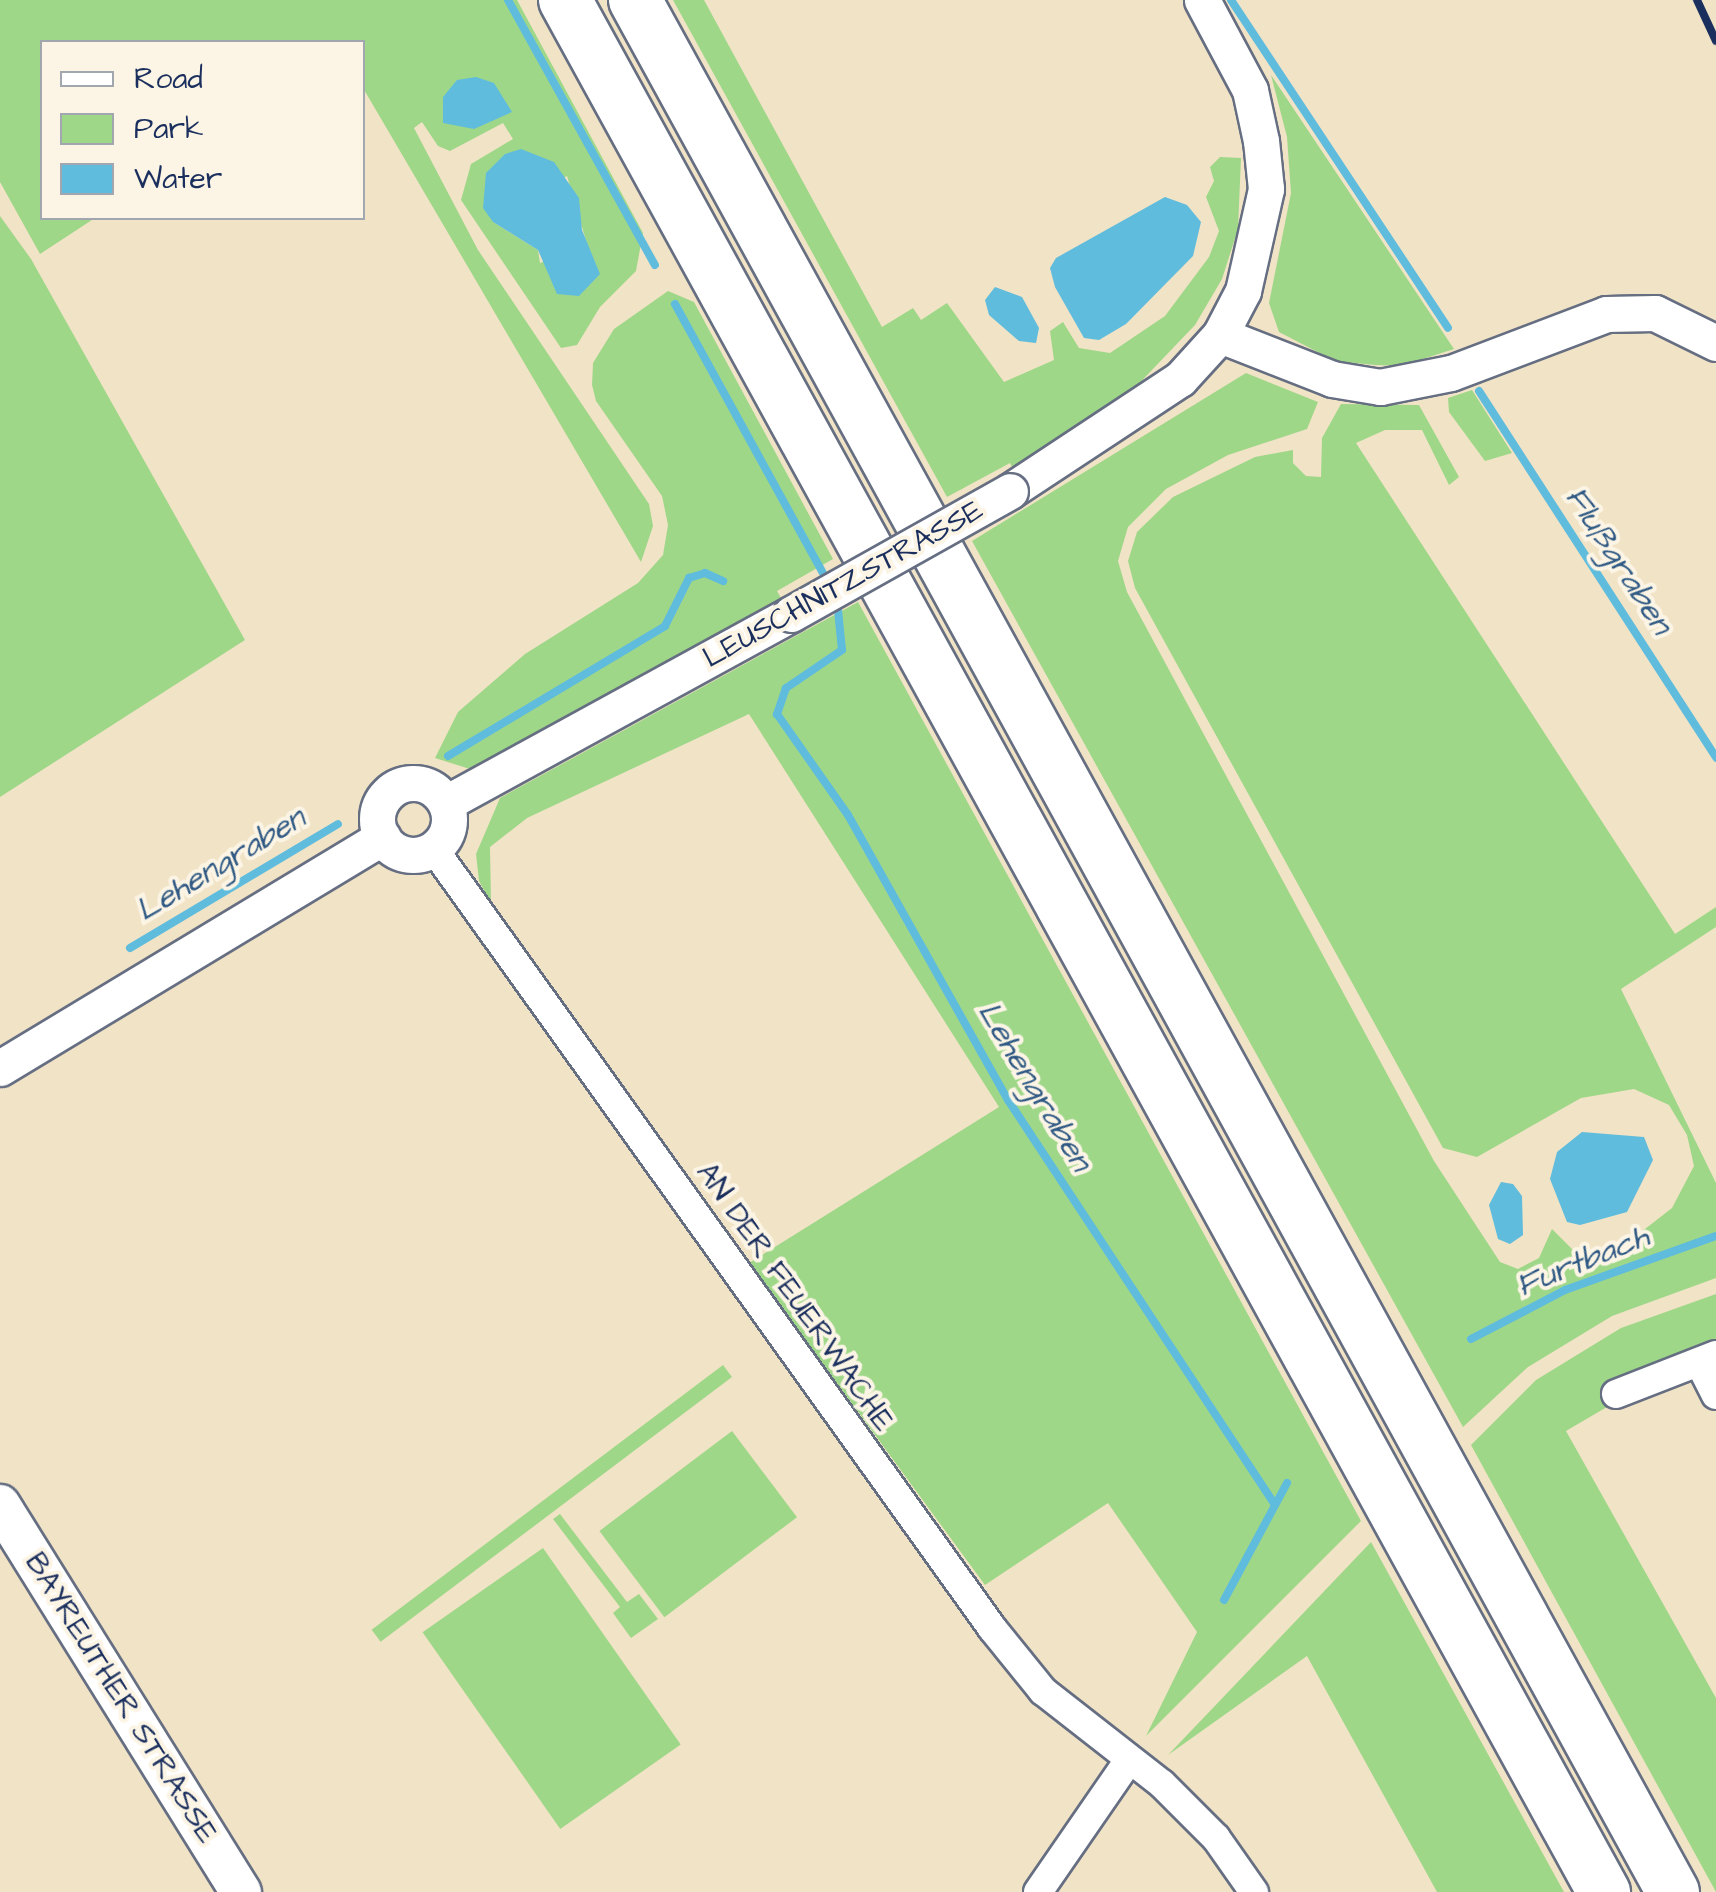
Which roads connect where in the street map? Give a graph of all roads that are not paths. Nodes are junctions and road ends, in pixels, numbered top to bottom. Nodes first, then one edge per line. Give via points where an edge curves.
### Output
1 (564, 0) edge
2 (635, 0) edge
3 (1202, 0) edge
4 (1220, 335) junction
5 (1716, 343) edge
6 (446, 804) junction
7 (383, 837) junction
8 (434, 848) junction
9 (0, 1068) edge
10 (1707, 1359) edge
11 (1616, 1394) dead end
12 (1716, 1395) edge
13 (0, 1505) edge
14 (1129, 1760) junction
15 (241, 1892) edge
16 (1038, 1892) edge
17 (1254, 1892) edge
18 (1604, 1892) edge
19 (1673, 1892) edge

1 - 18 highway
2 - 19 highway
3 - 4 street, LEUSCHNITZSTRASSE via 1250,90 1266,188 1248,273
4 - 5 street via 1332,379 1380,386 1451,374 1606,314 1655,313
4 - 6 street, LEUSCHNITZSTRASSE, bridge via 1200,362 1139,410 1010,491
6 - 7 street via 425,784 400,785 380,806
6 - 8 street via 446,835
7 - 8 street via 403,854
7 - 9 street
8 - 14 street, AN DER FEUERWACHE via 992,1628 1043,1691
10 - 11 street
10 - 12 street
13 - 15 main road, BAYREUTHER STRASSE
14 - 16 street
14 - 17 street, AN DER FEUERWACHE via 1216,1838

